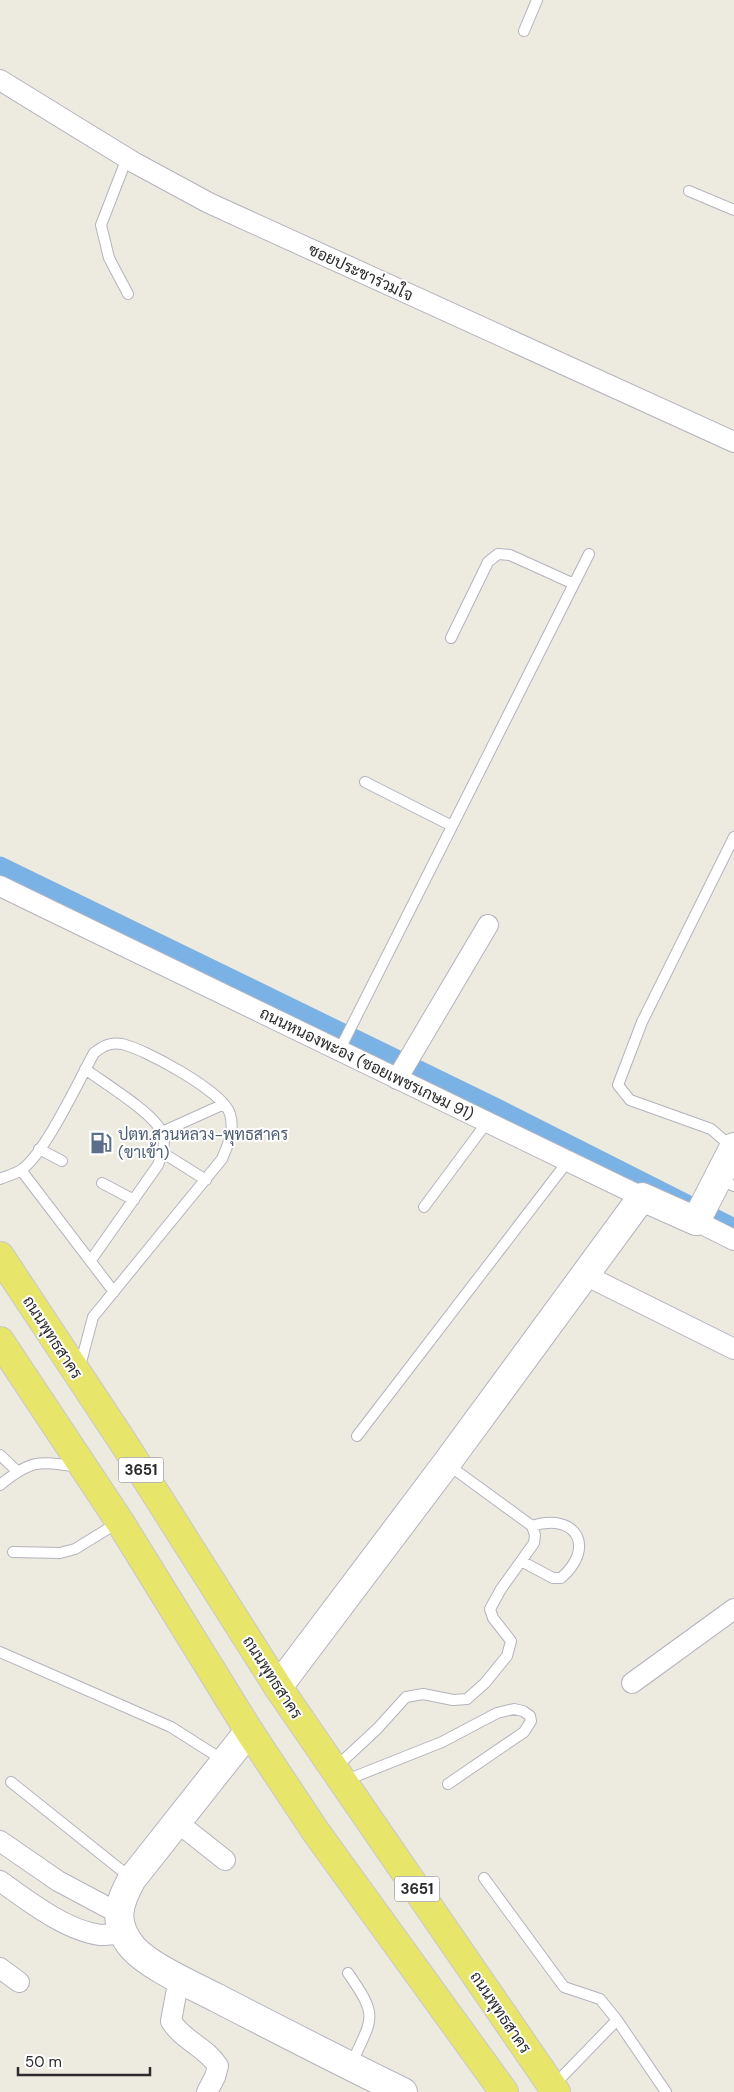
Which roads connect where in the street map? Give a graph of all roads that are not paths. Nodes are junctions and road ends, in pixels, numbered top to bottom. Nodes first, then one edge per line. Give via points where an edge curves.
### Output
1 (536, 0) edge
2 (524, 31) dead end
3 (0, 80) edge
4 (127, 158) junction
5 (689, 191) dead end
6 (734, 210) edge
7 (128, 294) dead end
8 (734, 442) edge
9 (589, 554) dead end
10 (574, 584) junction
11 (451, 638) dead end
12 (365, 782) dead end
13 (452, 826) junction
14 (734, 837) edge
15 (0, 886) edge
16 (488, 925) dead end
17 (339, 1051) junction
18 (85, 1070) junction
19 (397, 1078) junction
20 (224, 1104) junction
21 (488, 1121) junction
22 (162, 1132) junction
23 (734, 1148) edge
24 (40, 1149) junction
25 (163, 1153) junction
26 (62, 1161) dead end
27 (568, 1161) junction
28 (21, 1170) junction
29 (0, 1178) edge
30 (206, 1180) junction
31 (726, 1182) edge
32 (102, 1183) dead end
33 (642, 1197) junction
34 (134, 1200) junction
35 (424, 1207) dead end
36 (696, 1221) junction
37 (734, 1240) edge
38 (0, 1256) edge
39 (91, 1260) junction
40 (585, 1275) junction
41 (114, 1292) junction
42 (0, 1342) edge
43 (734, 1349) edge
44 (78, 1376) junction
45 (357, 1436) dead end
46 (0, 1455) edge
47 (446, 1464) junction
48 (84, 1468) junction
49 (17, 1471) junction
50 (0, 1485) edge
51 (120, 1522) junction
52 (532, 1526) junction
53 (13, 1552) dead end
54 (521, 1561) junction
55 (734, 1609) edge
56 (0, 1652) edge
57 (632, 1683) dead end
58 (278, 1687) junction
59 (249, 1731) junction
60 (225, 1761) junction
61 (339, 1775) junction
62 (11, 1782) dead end
63 (448, 1784) dead end
64 (177, 1822) junction
65 (0, 1840) edge
66 (225, 1860) dead end
67 (484, 1878) dead end
68 (132, 1879) junction
69 (0, 1881) edge
70 (121, 1923) junction
71 (0, 1968) edge
72 (348, 1974) dead end
73 (179, 1978) junction
74 (19, 1982) dead end
75 (617, 2020) junction
76 (350, 2066) junction
77 (554, 2089) edge
78 (207, 2092) edge
79 (403, 2092) edge
80 (504, 2092) edge
81 (666, 2092) edge

1 - 2 lane
3 - 4 street, ซอยประชาร่วมใจ
4 - 7 lane via 101,225 109,258
4 - 8 street, ซอยประชาร่วมใจ via 209,203
5 - 6 lane
9 - 10 lane
10 - 11 lane via 510,555 498,554 488,562
10 - 13 lane
12 - 13 lane
13 - 17 lane
14 - 23 lane via 642,1022 618,1086 630,1100 711,1129
15 - 17 street, ถนนหนองพะอง (ซอยเพชรเกษม 91)
16 - 19 street
17 - 19 street, ถนนหนองพะอง (ซอยเพชรเกษม 91)
18 - 20 lane via 94,1052 106,1044 123,1044 182,1071
18 - 22 lane via 151,1118
18 - 24 lane
19 - 21 street, ถนนหนองพะอง (ซอยเพชรเกษม 91)
20 - 22 lane
20 - 30 lane via 230,1113 232,1135 222,1159
21 - 27 street, ถนนหนองพะอง (ซอยเพชรเกษม 91)
21 - 35 lane
22 - 25 lane
23 - 31 main road
24 - 26 lane
24 - 28 lane
25 - 30 lane
25 - 34 lane
27 - 33 street, ถนนหนองพะอง (ซอยเพชรเกษม 91)
27 - 45 lane
28 - 29 lane
28 - 39 lane
30 - 41 lane
31 - 36 main road
32 - 34 lane
33 - 36 main road, ถนนหนองพะอง (ซอยเพชรเกษม 91)
33 - 40 main road
34 - 39 lane
36 - 37 street, ถนนหนองพะอง (ซอยเพชรเกษม 91)
38 - 44 main road, ถนนพุทธสาคร / 3651
39 - 41 lane
40 - 43 street
40 - 47 main road
41 - 44 lane via 93,1317
42 - 48 main road, 3651
44 - 58 main road, ถนนพุทธสาคร / 3651
46 - 49 lane
47 - 52 lane
47 - 58 main road
48 - 49 lane via 44,1462 30,1464
48 - 51 main road, 3651
49 - 50 lane
51 - 53 lane via 75,1549 60,1553
51 - 59 main road, 3651
52 - 54 lane via 534,1543
52 - 54 lane via 548,1521 573,1531 580,1544 575,1561 561,1578 553,1578
54 - 61 lane via 490,1609 511,1641 507,1656 485,1683 467,1698 453,1700 422,1694 406,1697
55 - 57 street
56 - 60 lane via 171,1728
58 - 61 main road, ถนนพุทธสาคร / 3651
59 - 60 main road
59 - 80 main road, 3651 via 316,1832
60 - 64 main road
61 - 63 lane via 442,1742 497,1713 514,1709 530,1716 531,1721 524,1732
61 - 77 main road, ถนนพุทธสาคร / 3651
62 - 68 lane
64 - 66 street
64 - 68 main road
65 - 70 street
67 - 75 lane via 564,1987 600,1999
68 - 70 main road via 121,1897
69 - 70 street via 37,1907 80,1930 101,1935
70 - 73 main road via 133,1948
71 - 74 street
72 - 76 lane via 366,1999 370,2011 370,2021
73 - 76 main road
73 - 78 street via 171,2021 175,2029 212,2057 218,2066
75 - 77 lane
75 - 81 lane
76 - 79 main road

